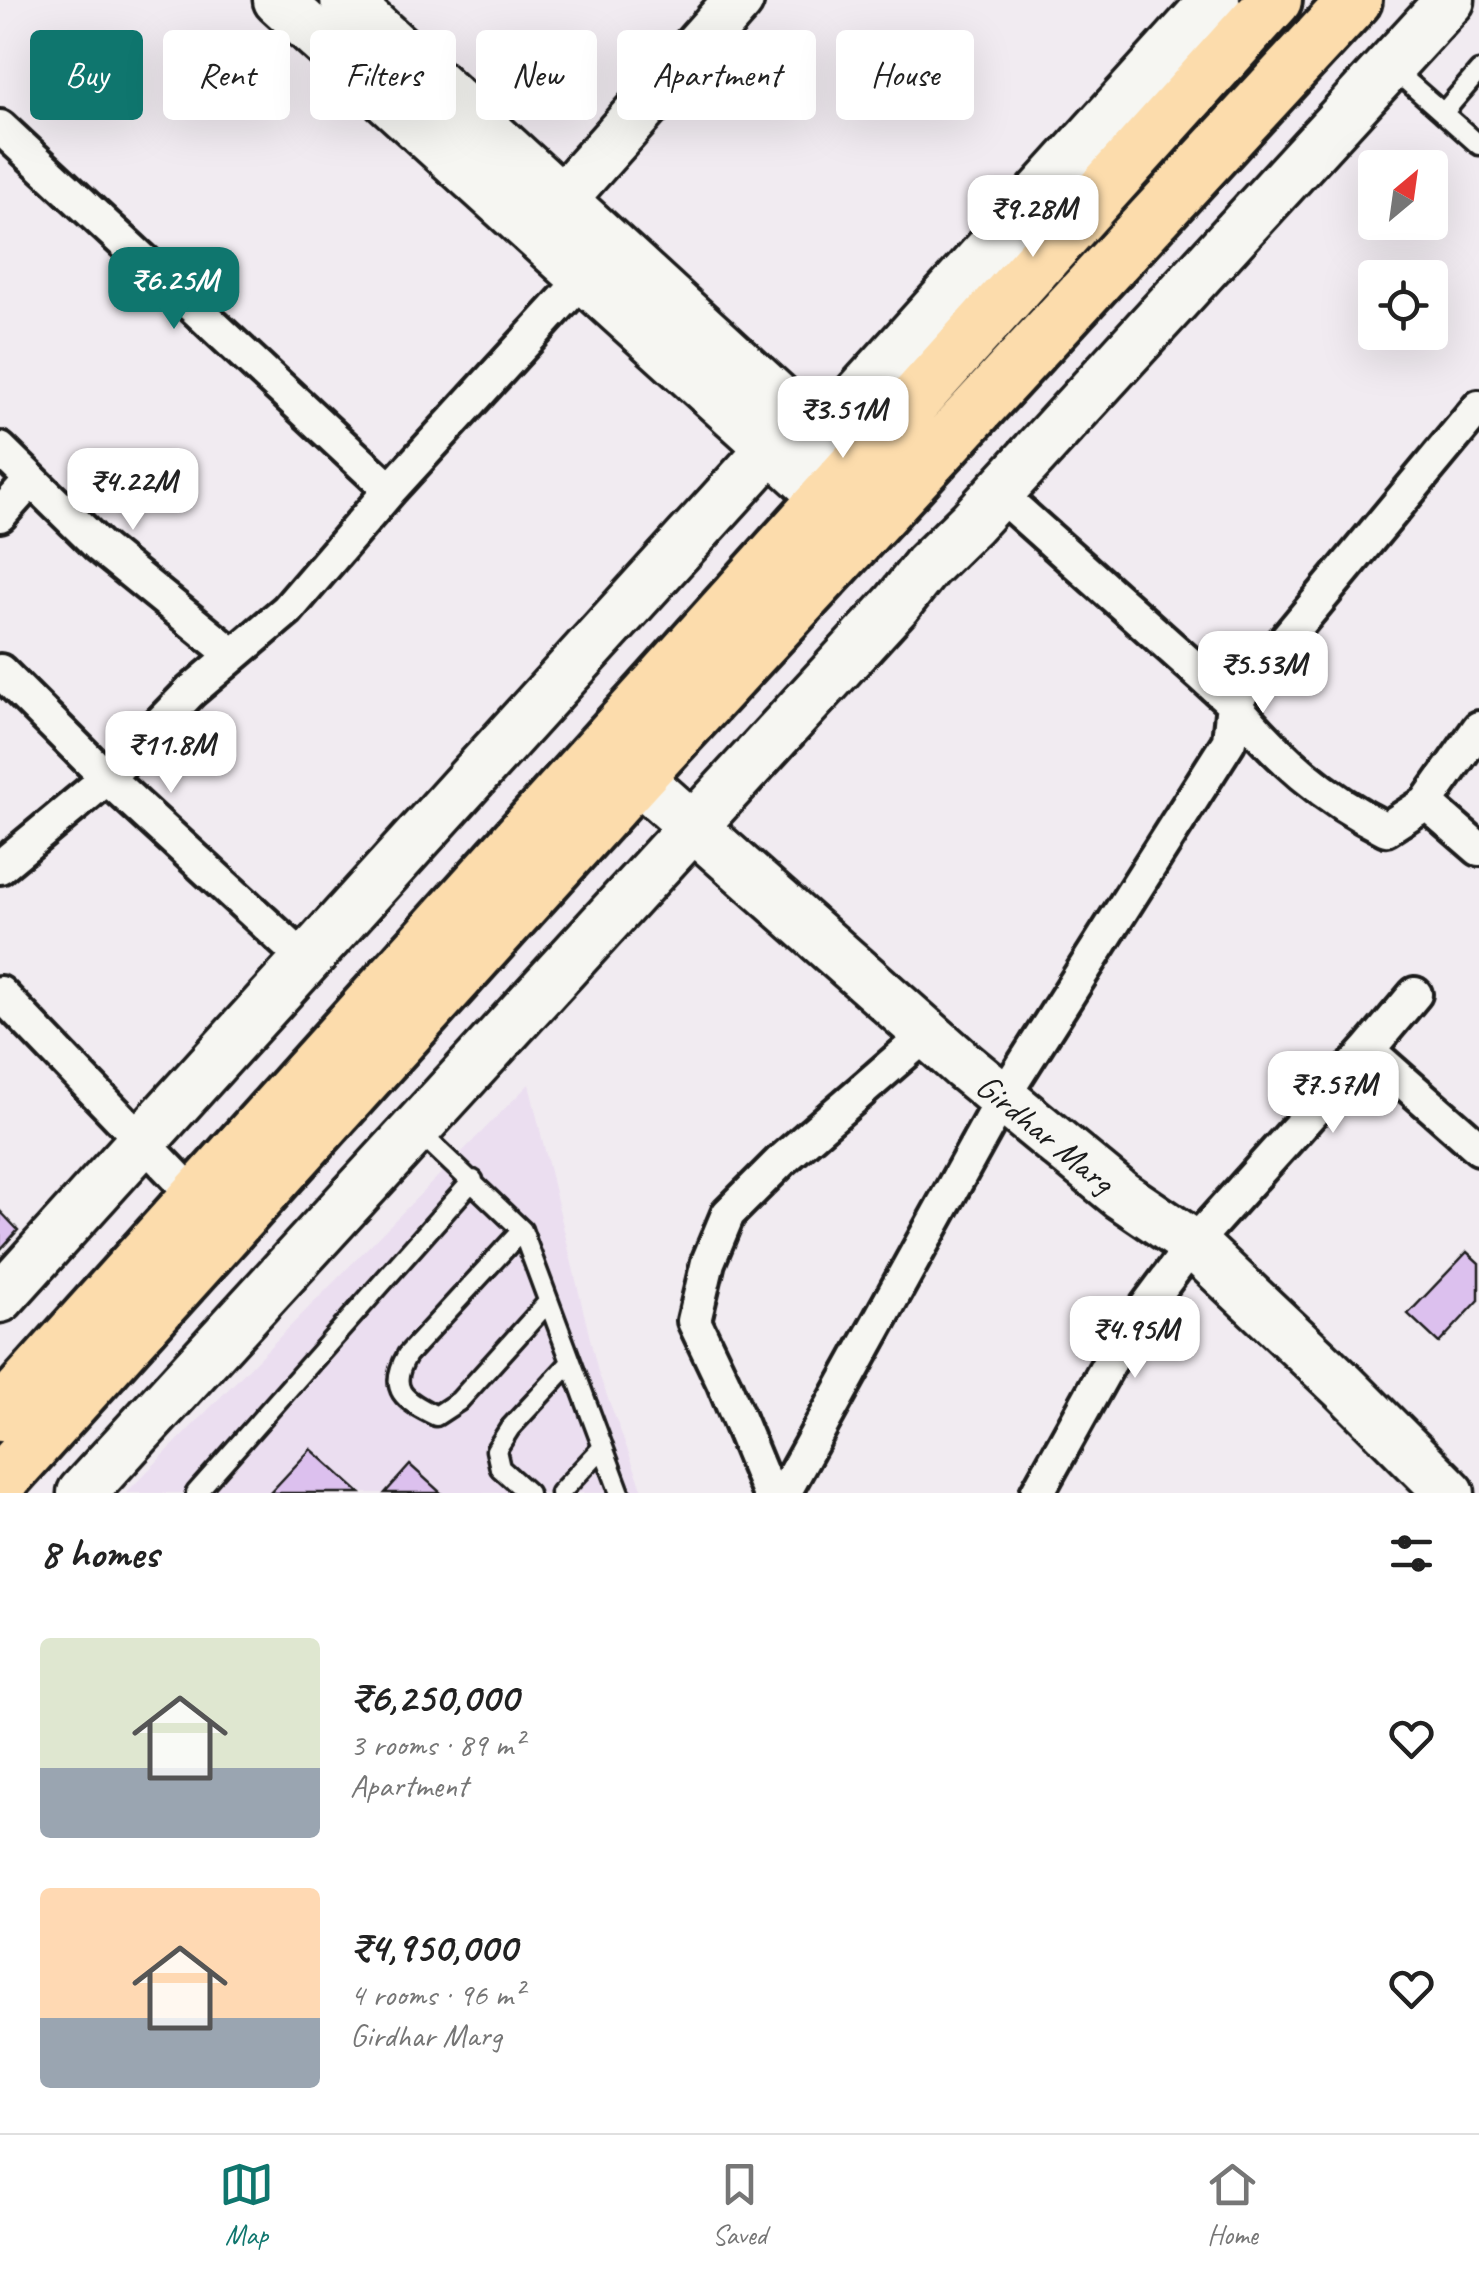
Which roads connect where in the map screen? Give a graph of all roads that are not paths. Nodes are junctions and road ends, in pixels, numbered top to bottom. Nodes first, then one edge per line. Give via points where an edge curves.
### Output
1 (278, 0) edge
2 (346, 0) edge
3 (738, 0) edge
4 (1214, 0) edge
5 (1275, 0) edge
6 (1355, 0) edge
7 (1450, 0) edge
8 (1390, 66) junction
9 (1479, 72) edge
10 (1442, 113) junction
11 (0, 127) edge
12 (1479, 145) edge
13 (562, 199) junction
14 (584, 278) junction
15 (1479, 407) edge
16 (0, 450) edge
17 (831, 479) junction
18 (32, 480) junction
19 (390, 490) junction
20 (998, 492) junction
21 (0, 515) edge
22 (234, 655) junction
23 (0, 671) edge
24 (1233, 703) junction
25 (1479, 728) edge
26 (637, 777) junction
27 (107, 778) junction
28 (1426, 803) junction
29 (693, 826) junction
30 (1479, 849) edge
31 (0, 866) edge
32 (304, 960) junction
33 (0, 993) edge
34 (1415, 994) dead end
35 (928, 1033) junction
36 (1368, 1050) junction
37 (1002, 1097) junction
38 (418, 1130) junction
39 (142, 1140) junction
40 (1479, 1148) edge
41 (473, 1180) junction
42 (196, 1198) junction
43 (522, 1230) junction
44 (1193, 1244) junction
45 (0, 1298) edge
46 (548, 1302) junction
47 (571, 1362) junction
48 (0, 1415) edge
49 (603, 1447) junction
50 (0, 1482) edge
51 (1052, 1486) edge
52 (82, 1493) edge
53 (196, 1493) edge
54 (528, 1493) edge
55 (560, 1493) edge
56 (620, 1493) edge
57 (769, 1493) edge
58 (784, 1493) edge
59 (1450, 1493) edge

1 - 14 street
2 - 13 street
3 - 13 street
4 - 17 street
5 - 17 main road
6 - 17 main road via 948,443
7 - 8 street
8 - 10 lane
8 - 20 street
9 - 10 lane
10 - 12 lane
11 - 19 street
13 - 17 street
14 - 17 street
14 - 19 street
15 - 24 street
16 - 18 street
17 - 26 main road
17 - 32 street
17 - 42 main road
18 - 21 street
18 - 22 street via 100,546
19 - 22 street via 287,610
20 - 24 street
20 - 29 street
22 - 27 street
23 - 27 street
24 - 28 street via 1271,749 1344,808 1386,829
24 - 37 street via 1229,741
25 - 28 street
26 - 29 street, Girdhar Marg
26 - 50 main road
27 - 31 street
27 - 32 street
28 - 30 street
29 - 35 street, Girdhar Marg
29 - 38 street
32 - 39 street
33 - 39 street
34 - 36 street
35 - 37 street, Girdhar Marg
35 - 57 street via 728,1214 708,1262 694,1321
36 - 40 street
36 - 44 street
37 - 44 street, Girdhar Marg via 1121,1195
37 - 58 street
38 - 41 lane
38 - 52 street
39 - 42 street
39 - 45 street
41 - 43 lane
41 - 53 lane
42 - 48 main road
43 - 46 lane
43 - 46 lane via 407,1354 397,1373 400,1392 436,1416 458,1401
44 - 51 street via 1123,1338
44 - 59 street, Girdhar Marg
46 - 47 lane
47 - 49 lane
47 - 54 lane via 496,1450 500,1468
49 - 55 lane
49 - 56 lane

